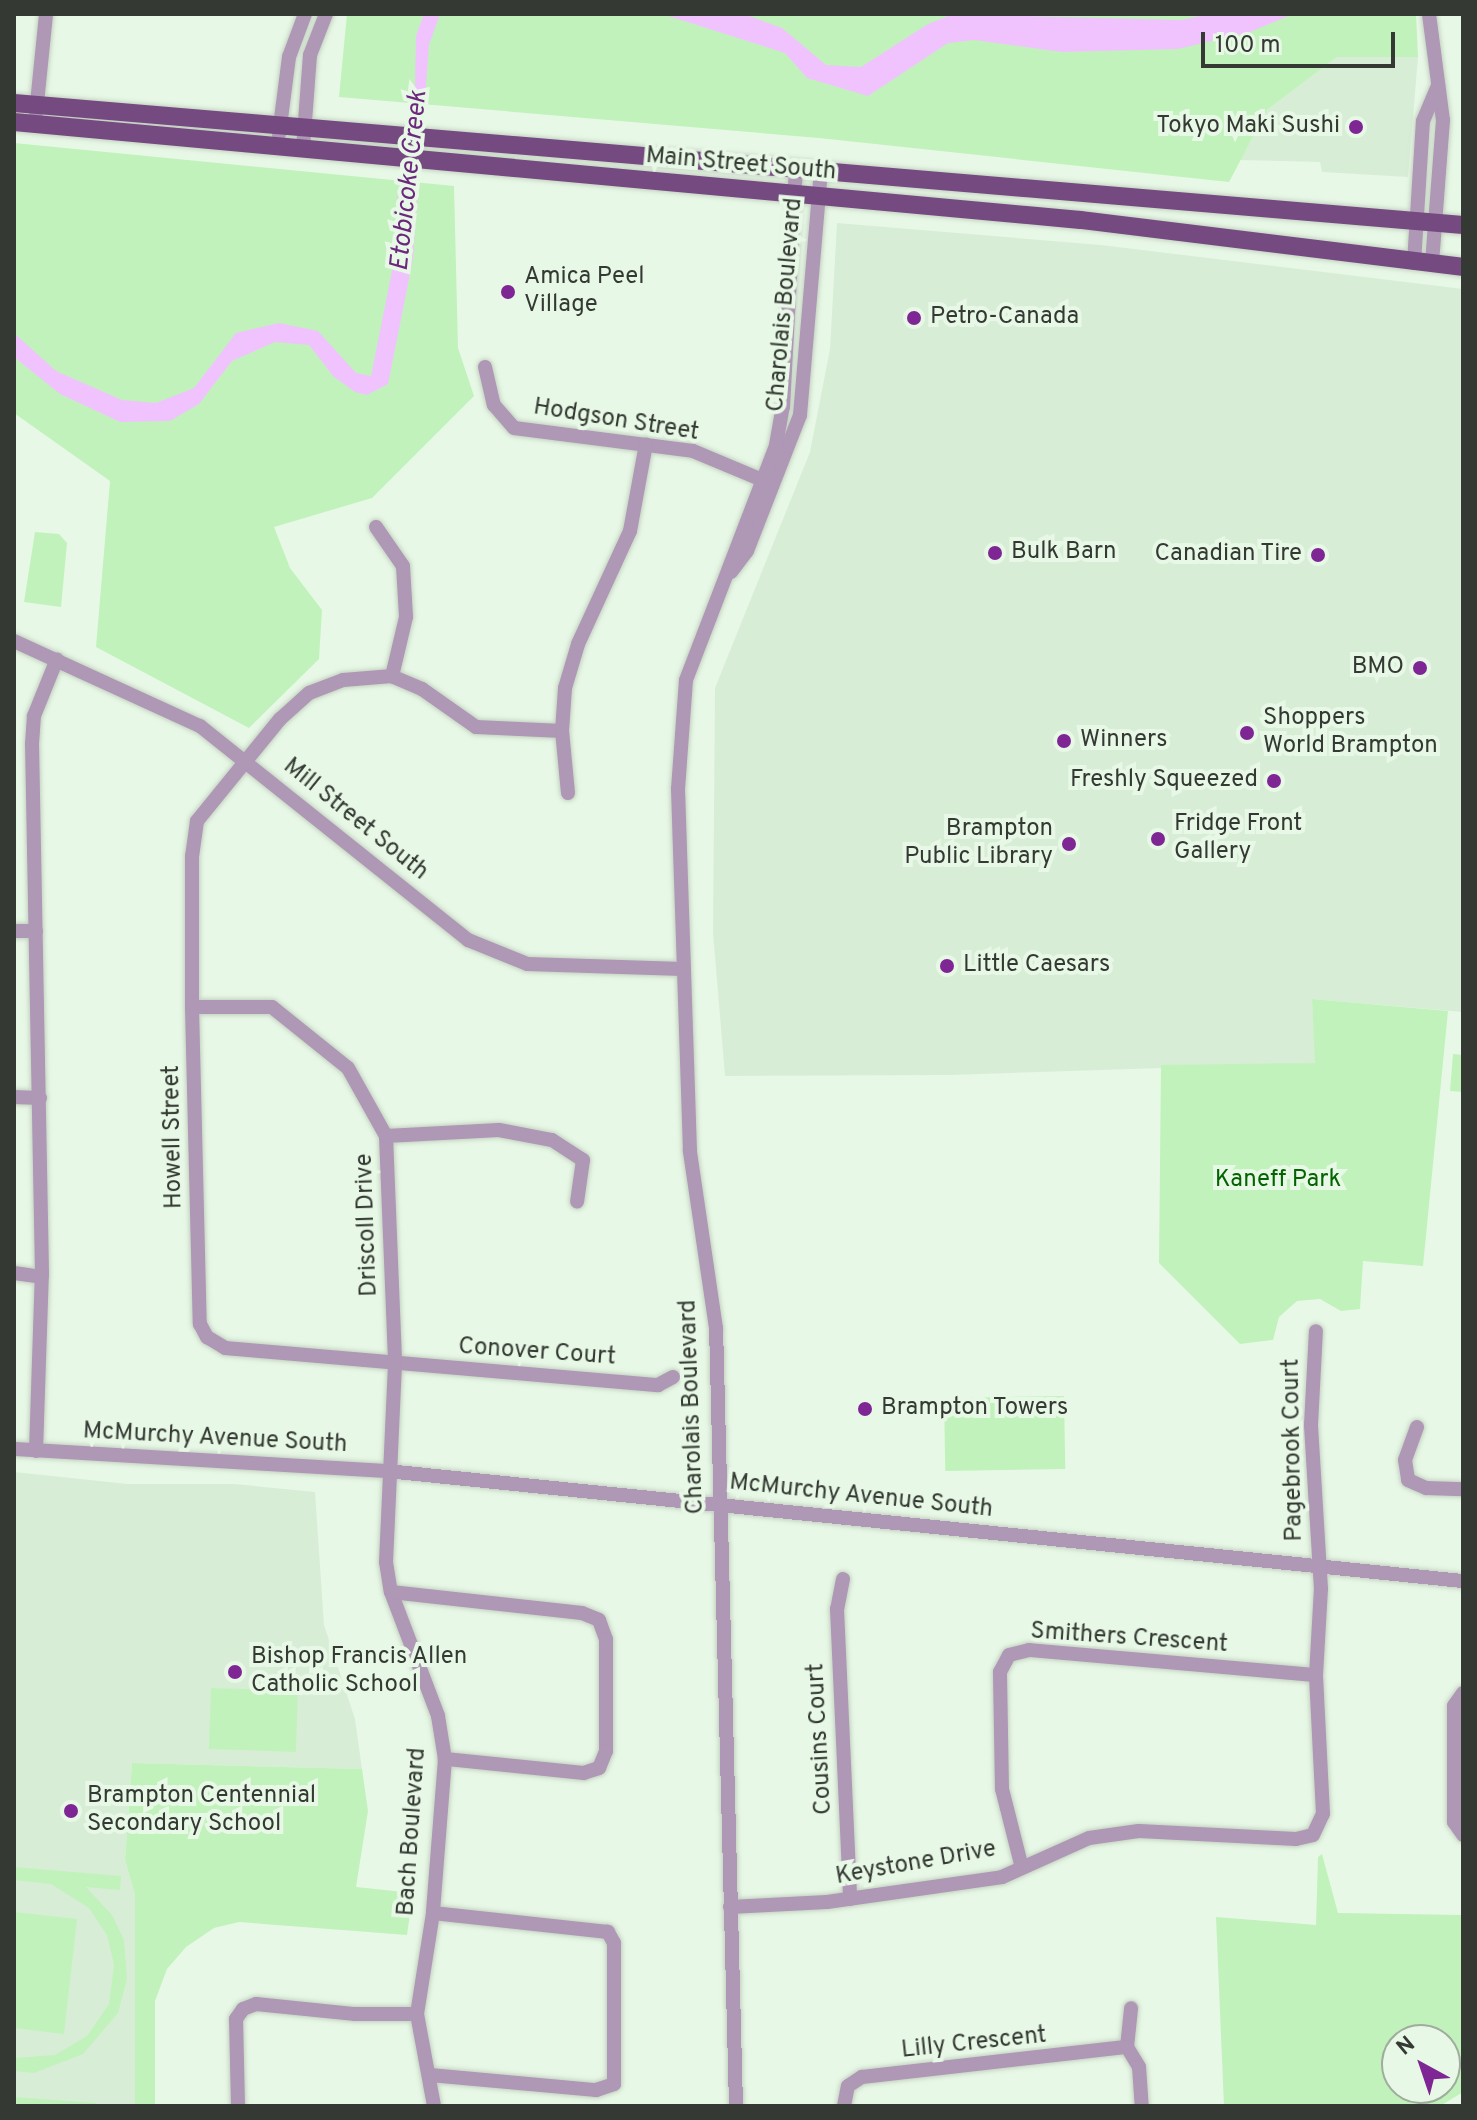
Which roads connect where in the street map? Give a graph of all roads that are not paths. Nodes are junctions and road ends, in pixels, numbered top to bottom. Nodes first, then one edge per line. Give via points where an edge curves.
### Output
1 (46, 14) edge
2 (305, 14) edge
3 (326, 14) edge
4 (1429, 14) edge
5 (14, 103) edge
6 (36, 115) junction
7 (14, 122) edge
8 (280, 125) junction
9 (304, 127) junction
10 (278, 146) junction
11 (303, 148) junction
12 (796, 167) junction
13 (821, 169) junction
14 (795, 195) junction
15 (819, 197) junction
16 (1426, 222) junction
17 (1463, 225) edge
18 (1423, 263) junction
19 (1463, 267) edge
20 (485, 367) dead end
21 (646, 444) junction
22 (760, 480) junction
23 (775, 484) junction
24 (376, 527) dead end
25 (730, 573) junction
26 (14, 641) edge
27 (57, 659) junction
28 (392, 676) junction
29 (562, 731) junction
30 (245, 760) junction
31 (568, 793) dead end
32 (14, 931) edge
33 (36, 931) junction
34 (683, 969) junction
35 (192, 1007) junction
36 (14, 1097) edge
37 (40, 1098) junction
38 (386, 1136) junction
39 (577, 1202) dead end
40 (14, 1273) edge
41 (42, 1277) junction
42 (1316, 1331) dead end
43 (395, 1364) junction
44 (673, 1377) dead end
45 (1417, 1427) dead end
46 (14, 1449) edge
47 (36, 1451) junction
48 (387, 1471) junction
49 (1463, 1489) edge
50 (718, 1504) junction
51 (1320, 1568) junction
52 (843, 1579) dead end
53 (1463, 1581) edge
54 (391, 1592) junction
55 (1316, 1675) junction
56 (1463, 1693) edge
57 (445, 1759) junction
58 (1463, 1835) edge
59 (1021, 1864) junction
60 (850, 1899) junction
61 (730, 1907) junction
62 (433, 1913) junction
63 (1131, 2008) dead end
64 (417, 2014) junction
65 (1127, 2047) junction
66 (430, 2075) junction
67 (238, 2106) edge
68 (434, 2106) edge
69 (736, 2106) edge
70 (844, 2106) edge
71 (1142, 2106) edge

1 - 6 street
2 - 8 street via 289,57
3 - 9 street via 310,55
4 - 16 street via 1438,84 1423,121
5 - 6 main road, Main Street South
6 - 7 main road, Main Street South
6 - 8 main road, Main Street South
6 - 10 main road, Main Street South
8 - 9 main road, Main Street South
8 - 10 street
9 - 11 street
9 - 12 main road, Main Street South
10 - 11 main road, Main Street South
11 - 14 main road, Main Street South
12 - 13 main road, Main Street South
12 - 14 street, Charolais Boulevard
13 - 15 street, Charolais Boulevard
13 - 16 main road, Main Street South
14 - 15 main road, Main Street South
14 - 22 street, Charolais Boulevard via 783,407 776,445
15 - 18 main road, Main Street South via 1081,220
15 - 23 street, Charolais Boulevard via 800,415
16 - 17 main road, Main Street South
16 - 18 street
18 - 19 main road, Main Street South
20 - 21 street, Hodgson Street via 494,405 514,428
21 - 22 street, Hodgson Street via 693,451
21 - 29 street via 630,531 578,644 565,688
22 - 23 street, Hodgson Street
22 - 25 street, Charolais Boulevard via 733,547
23 - 25 street, Charolais Boulevard via 747,551
24 - 28 street via 403,566 406,617
25 - 34 street, Charolais Boulevard via 686,680 680,721
26 - 27 street, Mill Street South
27 - 30 street, Mill Street South via 200,726
27 - 33 street via 34,716
28 - 29 street via 422,689 476,727
28 - 30 street, Howell Street via 343,680 309,693
29 - 31 street
30 - 34 street, Mill Street South via 468,940 527,964
30 - 35 street, Howell Street via 197,821 192,856
32 - 33 street
33 - 37 street
34 - 50 street, Charolais Boulevard via 690,1151 716,1328
35 - 38 street, Driscoll Drive via 272,1007 348,1068
35 - 43 street, Howell Street via 200,1324 207,1337 225,1348
36 - 37 street
37 - 41 street
38 - 39 street via 499,1130 552,1140 583,1160
38 - 43 street, Driscoll Drive
40 - 41 street
41 - 47 street
42 - 51 street, Pagebrook Court via 1311,1425
43 - 44 street, Conover Court via 658,1385
43 - 48 street, Driscoll Drive
45 - 49 street via 1405,1460 1408,1480 1426,1488
46 - 47 street, McMurchy Avenue South
47 - 48 street, McMurchy Avenue South
48 - 50 street, McMurchy Avenue South
48 - 54 street, Bach Boulevard
50 - 51 street, McMurchy Avenue South
50 - 61 street, Charolais Boulevard
51 - 53 street, McMurchy Avenue South
51 - 55 street, Keystone Drive
52 - 60 street, Cousins Court via 837,1609
54 - 57 street, Bach Boulevard via 438,1716
54 - 57 street via 582,1613 599,1620 606,1639 606,1751 599,1768 584,1773
55 - 59 street, Keystone Drive via 1323,1814 1313,1835 1296,1839 1139,1831 1089,1838
55 - 59 street, Smithers Crescent via 1029,1650 1009,1655 1000,1672 1002,1789
56 - 58 street via 1454,1706 1454,1822
57 - 62 street, Bach Boulevard
59 - 60 street, Keystone Drive via 1002,1877
60 - 61 street, Keystone Drive
61 - 69 street, Charolais Boulevard
62 - 64 street, Bach Boulevard
62 - 66 street via 608,1932 614,1943 614,2084 596,2090
63 - 65 street
64 - 66 street, Bach Boulevard
64 - 67 street via 256,2004 243,2009 236,2019
65 - 70 street, Lilly Crescent via 862,2077 848,2086
65 - 71 street via 1139,2067
66 - 68 street, Bach Boulevard

